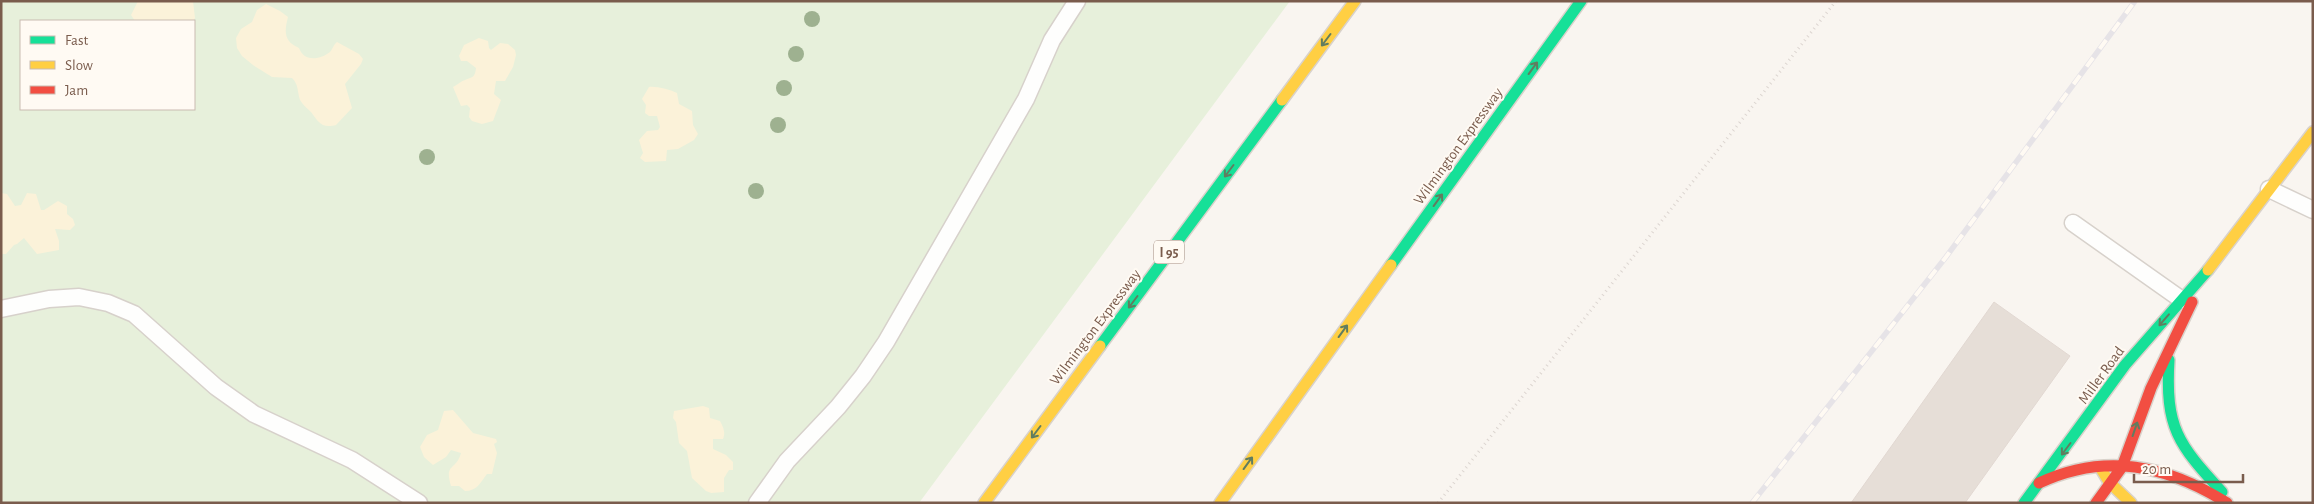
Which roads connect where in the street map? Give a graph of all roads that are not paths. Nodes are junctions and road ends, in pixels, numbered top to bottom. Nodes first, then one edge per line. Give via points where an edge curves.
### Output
1 (1077, 1) edge
2 (1355, 1) edge
3 (1581, 1) edge
4 (2313, 132) edge
5 (2269, 189) junction
6 (2313, 210) edge
7 (2073, 223) dead end
8 (2208, 270) junction
9 (2182, 300) junction
10 (1, 309) edge
11 (2169, 349) junction
12 (2093, 453) dead end
13 (2099, 465) junction
14 (2122, 466) junction
15 (2110, 482) junction
16 (2034, 487) junction
17 (419, 503) edge
18 (757, 503) edge
19 (984, 503) edge
20 (1220, 503) edge
21 (2024, 503) edge
22 (2096, 503) edge
23 (2131, 503) edge
24 (2226, 503) edge
25 (2231, 503) edge

1 - 18 lane via 1052,40 1026,99 886,342 863,376 787,461
2 -> 19 main road, Wilmington Expressway / I 95
20 -> 3 main road, Wilmington Expressway
4 - 5 main road, Miller Road
5 - 6 lane
5 - 8 main road, Miller Road
7 - 9 lane
8 - 9 main road, Miller Road
8 - 11 main road, Miller Road
9 -> 16 main road, Miller Road via 2125,365 2088,425
10 - 17 lane via 49,299 79,297 108,302 134,314 216,388 254,414 352,460
14 -> 11 main road, Miller Road via 2150,388
11 - 25 main road via 2167,397 2174,427 2193,461
12 - 13 main road
13 - 14 main road
13 - 15 main road
13 - 16 main road via 2054,474
14 - 15 main road, Miller Road
14 - 24 main road via 2164,472
15 - 22 main road, Miller Road
15 - 23 main road
16 - 21 main road, Miller Road

